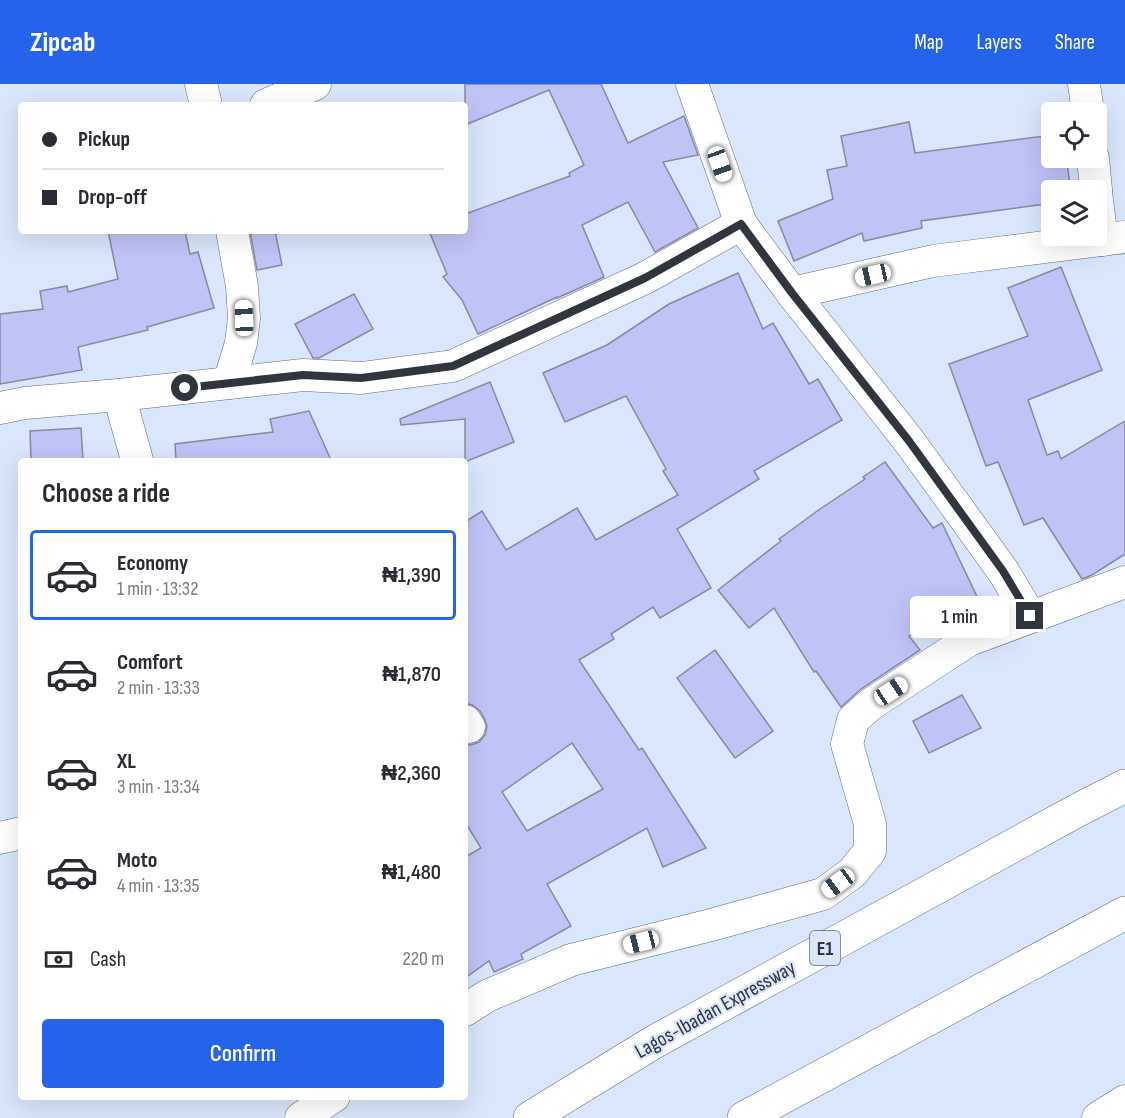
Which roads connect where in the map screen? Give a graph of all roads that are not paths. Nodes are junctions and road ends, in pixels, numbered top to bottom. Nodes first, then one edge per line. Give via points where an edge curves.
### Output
1 (201, 84) edge
2 (315, 84) edge
3 (692, 84) edge
4 (1084, 84) edge
5 (205, 102) edge
6 (273, 102) edge
7 (1087, 102) edge
8 (1107, 221) edge
9 (741, 224) junction
10 (233, 234) edge
11 (1113, 238) edge
12 (792, 293) junction
13 (229, 383) junction
14 (119, 395) junction
15 (0, 408) edge
16 (135, 458) edge
17 (1125, 582) edge
18 (1030, 616) junction
19 (1125, 786) edge
20 (18, 834) edge
21 (0, 838) edge
22 (1125, 913) edge
23 (468, 1008) edge
24 (1125, 1101) edge
25 (530, 1118) edge
26 (744, 1118) edge
27 (1098, 1118) edge

1 - 5 street
2 - 6 street
3 - 9 street
4 - 7 street
8 - 11 street
9 - 12 street
9 - 13 street via 645,278 453,366 361,378 303,375
10 - 13 street via 243,286 244,318 242,343
11 - 12 street via 933,261
12 - 18 street via 909,441 1003,571
13 - 14 street
14 - 15 street
14 - 16 street
17 - 18 street
18 - 23 street via 969,640 853,720 847,744 870,824 870,851 852,873 823,894 572,960
19 - 25 highway, Lagos-Ibadan Expressway / E1 via 654,1042
20 - 21 street
22 - 26 highway
24 - 27 street

